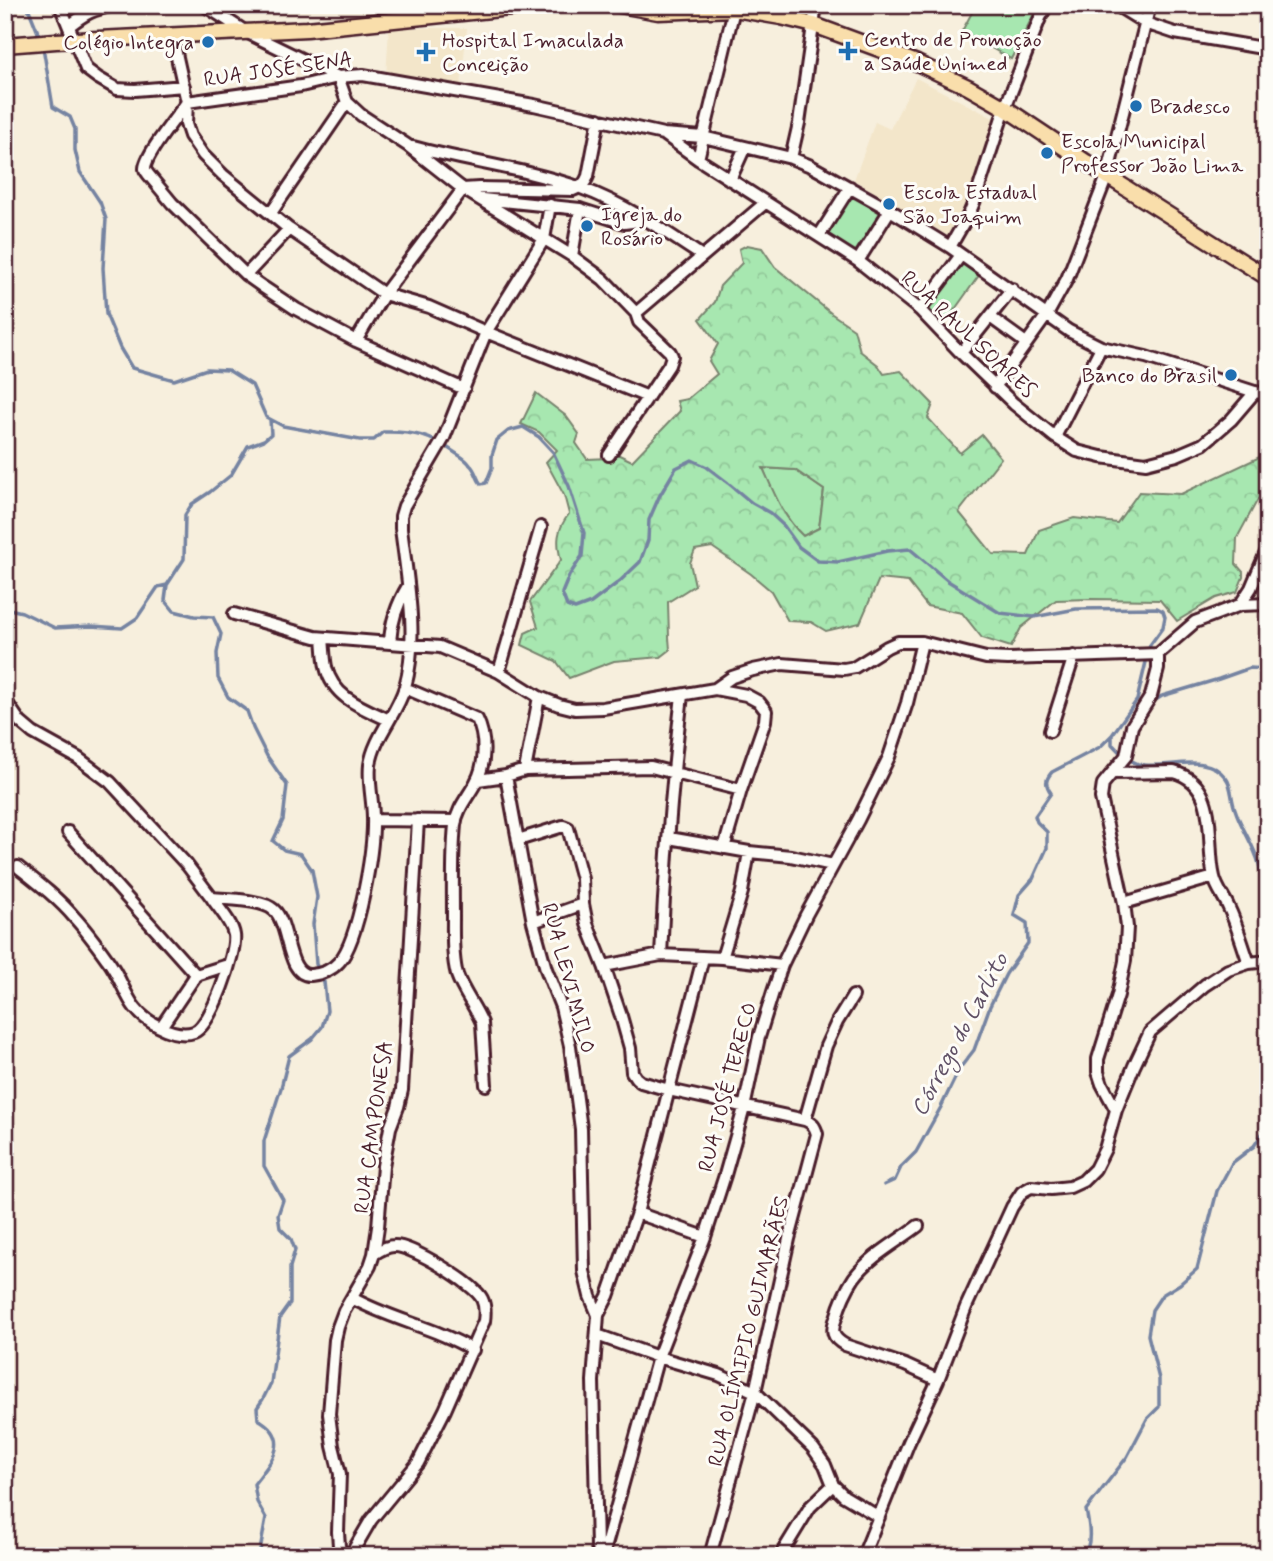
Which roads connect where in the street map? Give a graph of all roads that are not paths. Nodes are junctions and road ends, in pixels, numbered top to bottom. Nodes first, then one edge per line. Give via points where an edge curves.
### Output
1 (60, 5) edge
2 (115, 5) edge
3 (204, 5) edge
4 (540, 5) edge
5 (620, 5) edge
6 (816, 5) edge
7 (1047, 5) edge
8 (1116, 5) edge
9 (1150, 5) edge
10 (735, 7) edge
11 (465, 9) edge
12 (1145, 23) junction
13 (814, 25) junction
14 (246, 32) junction
15 (72, 33) junction
16 (173, 35) junction
17 (11, 44) edge
18 (1268, 49) edge
19 (338, 77) junction
20 (184, 86) junction
21 (187, 102) junction
22 (347, 102) junction
23 (1005, 108) junction
24 (599, 119) junction
25 (663, 134) junction
26 (703, 137) junction
27 (407, 145) junction
28 (745, 147) junction
29 (790, 158) junction
30 (698, 159) junction
31 (1107, 177) junction
32 (730, 180) junction
33 (580, 187) junction
34 (850, 187) junction
35 (463, 189) junction
36 (479, 199) junction
37 (765, 203) junction
38 (551, 205) junction
39 (580, 209) junction
40 (890, 210) junction
41 (271, 213) junction
42 (648, 220) junction
43 (289, 229) junction
44 (819, 236) junction
45 (544, 239) junction
46 (950, 247) junction
47 (961, 255) junction
48 (572, 256) junction
49 (702, 256) junction
50 (858, 261) junction
51 (246, 275) junction
52 (1268, 278) edge
53 (1012, 289) junction
54 (384, 294) junction
55 (920, 310) junction
56 (636, 313) junction
57 (1047, 315) junction
58 (990, 317) junction
59 (486, 332) junction
60 (356, 341) junction
61 (1026, 343) junction
62 (1101, 347) junction
63 (961, 353) junction
64 (995, 387) junction
65 (464, 389) junction
66 (1255, 392) junction
67 (1268, 394) edge
68 (648, 397) junction
69 (1055, 437) junction
70 (609, 455) dead end
71 (541, 527) dead end
72 (1268, 548) edge
73 (408, 586) junction
74 (1268, 604) edge
75 (1240, 605) junction
76 (234, 614) dead end
77 (323, 638) junction
78 (390, 642) junction
79 (922, 642) junction
80 (411, 644) junction
81 (1153, 655) junction
82 (1074, 656) junction
83 (753, 670) junction
84 (499, 672) junction
85 (405, 688) junction
86 (715, 689) junction
87 (682, 695) junction
88 (746, 695) junction
89 (539, 697) junction
90 (5, 700) edge
91 (389, 720) junction
92 (1050, 731) dead end
93 (525, 770) junction
94 (673, 772) junction
95 (506, 776) junction
96 (1108, 777) junction
97 (478, 780) junction
98 (741, 790) junction
99 (374, 820) junction
100 (418, 820) junction
101 (456, 821) junction
102 (68, 832) dead end
103 (668, 838) junction
104 (518, 840) junction
105 (724, 848) junction
106 (749, 852) junction
107 (833, 865) junction
108 (18, 867) dead end
109 (1214, 877) junction
110 (212, 898) junction
111 (1124, 903) junction
112 (583, 904) junction
113 (533, 922) junction
114 (661, 955) junction
115 (703, 958) junction
116 (722, 958) junction
117 (1268, 961) edge
118 (1249, 963) junction
119 (228, 965) junction
120 (604, 965) junction
121 (782, 965) junction
122 (196, 975) junction
123 (853, 996) dead end
124 (160, 1027) junction
125 (486, 1085) dead end
126 (669, 1090) junction
127 (744, 1108) junction
128 (1116, 1110) junction
129 (805, 1120) junction
130 (637, 1213) junction
131 (918, 1226) dead end
132 (705, 1237) junction
133 (374, 1254) junction
134 (352, 1298) junction
135 (598, 1315) junction
136 (597, 1335) junction
137 (473, 1350) junction
138 (658, 1357) junction
139 (937, 1380) junction
140 (755, 1392) junction
141 (832, 1485) junction
142 (879, 1517) junction
143 (598, 1553) edge
144 (343, 1556) edge
145 (350, 1556) edge
146 (710, 1556) edge
147 (780, 1556) edge
148 (863, 1556) edge

1 - 15 street, RUA JOSÉ SENA
2 - 15 street via 85,13
3 - 14 street
4 - 11 main road
5 - 10 main road via 658,12
6 - 13 street
7 - 23 street
8 - 12 street
9 - 12 street
10 - 13 main road
10 - 26 street
11 - 14 main road
12 - 18 street via 1175,33
12 - 31 street
13 - 23 main road via 917,63
13 - 29 street
14 - 16 main road
14 - 19 street
15 - 16 main road
15 - 17 main road via 56,41
15 - 20 street, RUA JOSÉ SENA via 86,69 117,89
16 - 20 street
19 - 21 street, RUA JOSÉ SENA
19 - 22 street
19 - 24 street, RUA JOSÉ SENA via 363,75
20 - 21 street
21 - 41 street via 186,124 203,155
21 - 51 street via 145,169 172,203
22 - 27 street
22 - 41 street
23 - 31 main road
23 - 46 street via 975,200
24 - 25 street, RUA JOSÉ SENA
24 - 33 street via 588,176
25 - 26 street
25 - 30 street, RUA RAUL SOARES
26 - 28 street
26 - 30 street
27 - 33 street
27 - 35 street
28 - 29 street
28 - 32 street
29 - 34 street
30 - 32 street, RUA RAUL SOARES
31 - 52 main road
31 - 57 street via 1067,279
32 - 37 street, RUA RAUL SOARES
33 - 35 street
33 - 42 street
34 - 40 street
34 - 44 street
35 - 36 street
35 - 54 street
36 - 38 street
36 - 45 street
37 - 44 street, RUA RAUL SOARES
37 - 49 street
38 - 39 street
38 - 45 street
39 - 42 street via 624,223
39 - 48 street
40 - 46 street
40 - 50 street
41 - 43 street
42 - 49 street
43 - 51 street
43 - 54 street
44 - 50 street, RUA RAUL SOARES
45 - 48 street
45 - 59 street
46 - 47 street
47 - 53 street
47 - 55 street
48 - 56 street
49 - 56 street
50 - 55 street, RUA RAUL SOARES
51 - 60 street
53 - 57 street
53 - 58 street
54 - 59 street via 429,307
54 - 60 street
55 - 63 street, RUA RAUL SOARES
56 - 68 street via 639,323 672,356
57 - 61 street
57 - 62 street
58 - 61 street
58 - 63 street
59 - 65 street
59 - 68 street
60 - 65 street
61 - 64 street
62 - 66 street
62 - 69 street
63 - 64 street, RUA RAUL SOARES
64 - 69 street, RUA RAUL SOARES
65 - 73 street via 444,438 401,516
66 - 67 street
66 - 69 street, RUA RAUL SOARES via 1203,444 1146,463 1077,451
68 - 70 street
71 - 84 street
72 - 75 street
73 - 78 street via 396,610
73 - 80 street
74 - 75 street
75 - 81 street via 1195,622
76 - 77 street
77 - 78 street
77 - 91 street via 327,668 339,692
78 - 80 street
79 - 82 street via 986,659
79 - 83 street via 898,642 844,669 782,664
79 - 107 street, RUA JOSÉ TERECO via 889,757
80 - 84 street via 440,647
80 - 85 street
81 - 82 street
81 - 96 street via 1158,669 1151,696 1132,726 1125,758
82 - 92 street
83 - 86 street
83 - 88 street
84 - 89 street
85 - 91 street
85 - 97 street via 477,719 484,742
86 - 87 street
86 - 88 street
87 - 89 street via 575,709
87 - 94 street
88 - 98 street via 766,711
89 - 93 street
90 - 110 street via 33,733 110,782
91 - 99 street via 370,766
93 - 94 street via 651,767
93 - 95 street
94 - 98 street
94 - 103 street
95 - 97 street
95 - 104 street, RUA LEVI MILO
96 - 109 street via 1184,775 1201,792 1208,815
96 - 111 street via 1101,798
97 - 101 street
98 - 105 street
99 - 100 street
99 - 110 street via 353,938 341,960 325,972 308,975 296,968 281,919 270,907
100 - 101 street
100 - 133 street, RUA CAMPONESA via 402,1090 383,1166
101 - 125 street via 454,962 482,1023
102 - 122 street
103 - 105 street
103 - 114 street
104 - 112 street via 568,828 582,879
104 - 113 street, RUA LEVI MILO
105 - 106 street
106 - 107 street
106 - 116 street
107 - 121 street, RUA JOSÉ TERECO
108 - 124 street via 74,916 110,962 132,1005 144,1019
109 - 111 street
109 - 118 street
110 - 119 street via 234,933
111 - 128 street via 1125,961 1098,1059 1102,1084
112 - 113 street
112 - 120 street
113 - 135 street, RUA LEVI MILO via 570,1046 582,1129 584,1271
114 - 115 street
114 - 120 street
115 - 116 street
115 - 126 street
116 - 121 street
117 - 118 street
118 - 128 street via 1205,985 1150,1032
119 - 122 street
119 - 124 street via 206,1023 194,1032
120 - 126 street via 621,1016 632,1072 642,1082
121 - 127 street, RUA JOSÉ TERECO via 759,1037
122 - 124 street
123 - 129 street via 826,1046
126 - 127 street
126 - 130 street
127 - 129 street
127 - 132 street, RUA JOSÉ TERECO
128 - 139 street via 1100,1160 1083,1181 1070,1187 1031,1187 1021,1192
129 - 140 street, RUA OLÍMIPIO GUIMARÃES via 817,1134
130 - 132 street
130 - 135 street
131 - 139 street via 855,1277 840,1304 833,1335 845,1345
132 - 138 street, RUA JOSÉ TERECO
133 - 134 street, RUA CAMPONESA
133 - 137 street via 395,1245 407,1247 477,1292 485,1308
134 - 137 street
134 - 144 street, RUA CAMPONESA via 335,1340 329,1414 340,1474 338,1532
135 - 136 street
136 - 138 street
136 - 143 street via 593,1381
137 - 145 street via 418,1463 371,1520
138 - 140 street via 719,1375
138 - 143 street, RUA JOSÉ TERECO
139 - 142 street
140 - 141 street via 813,1448
140 - 146 street, RUA OLÍMIPIO GUIMARÃES
141 - 142 street
141 - 147 street via 810,1507
142 - 148 street

